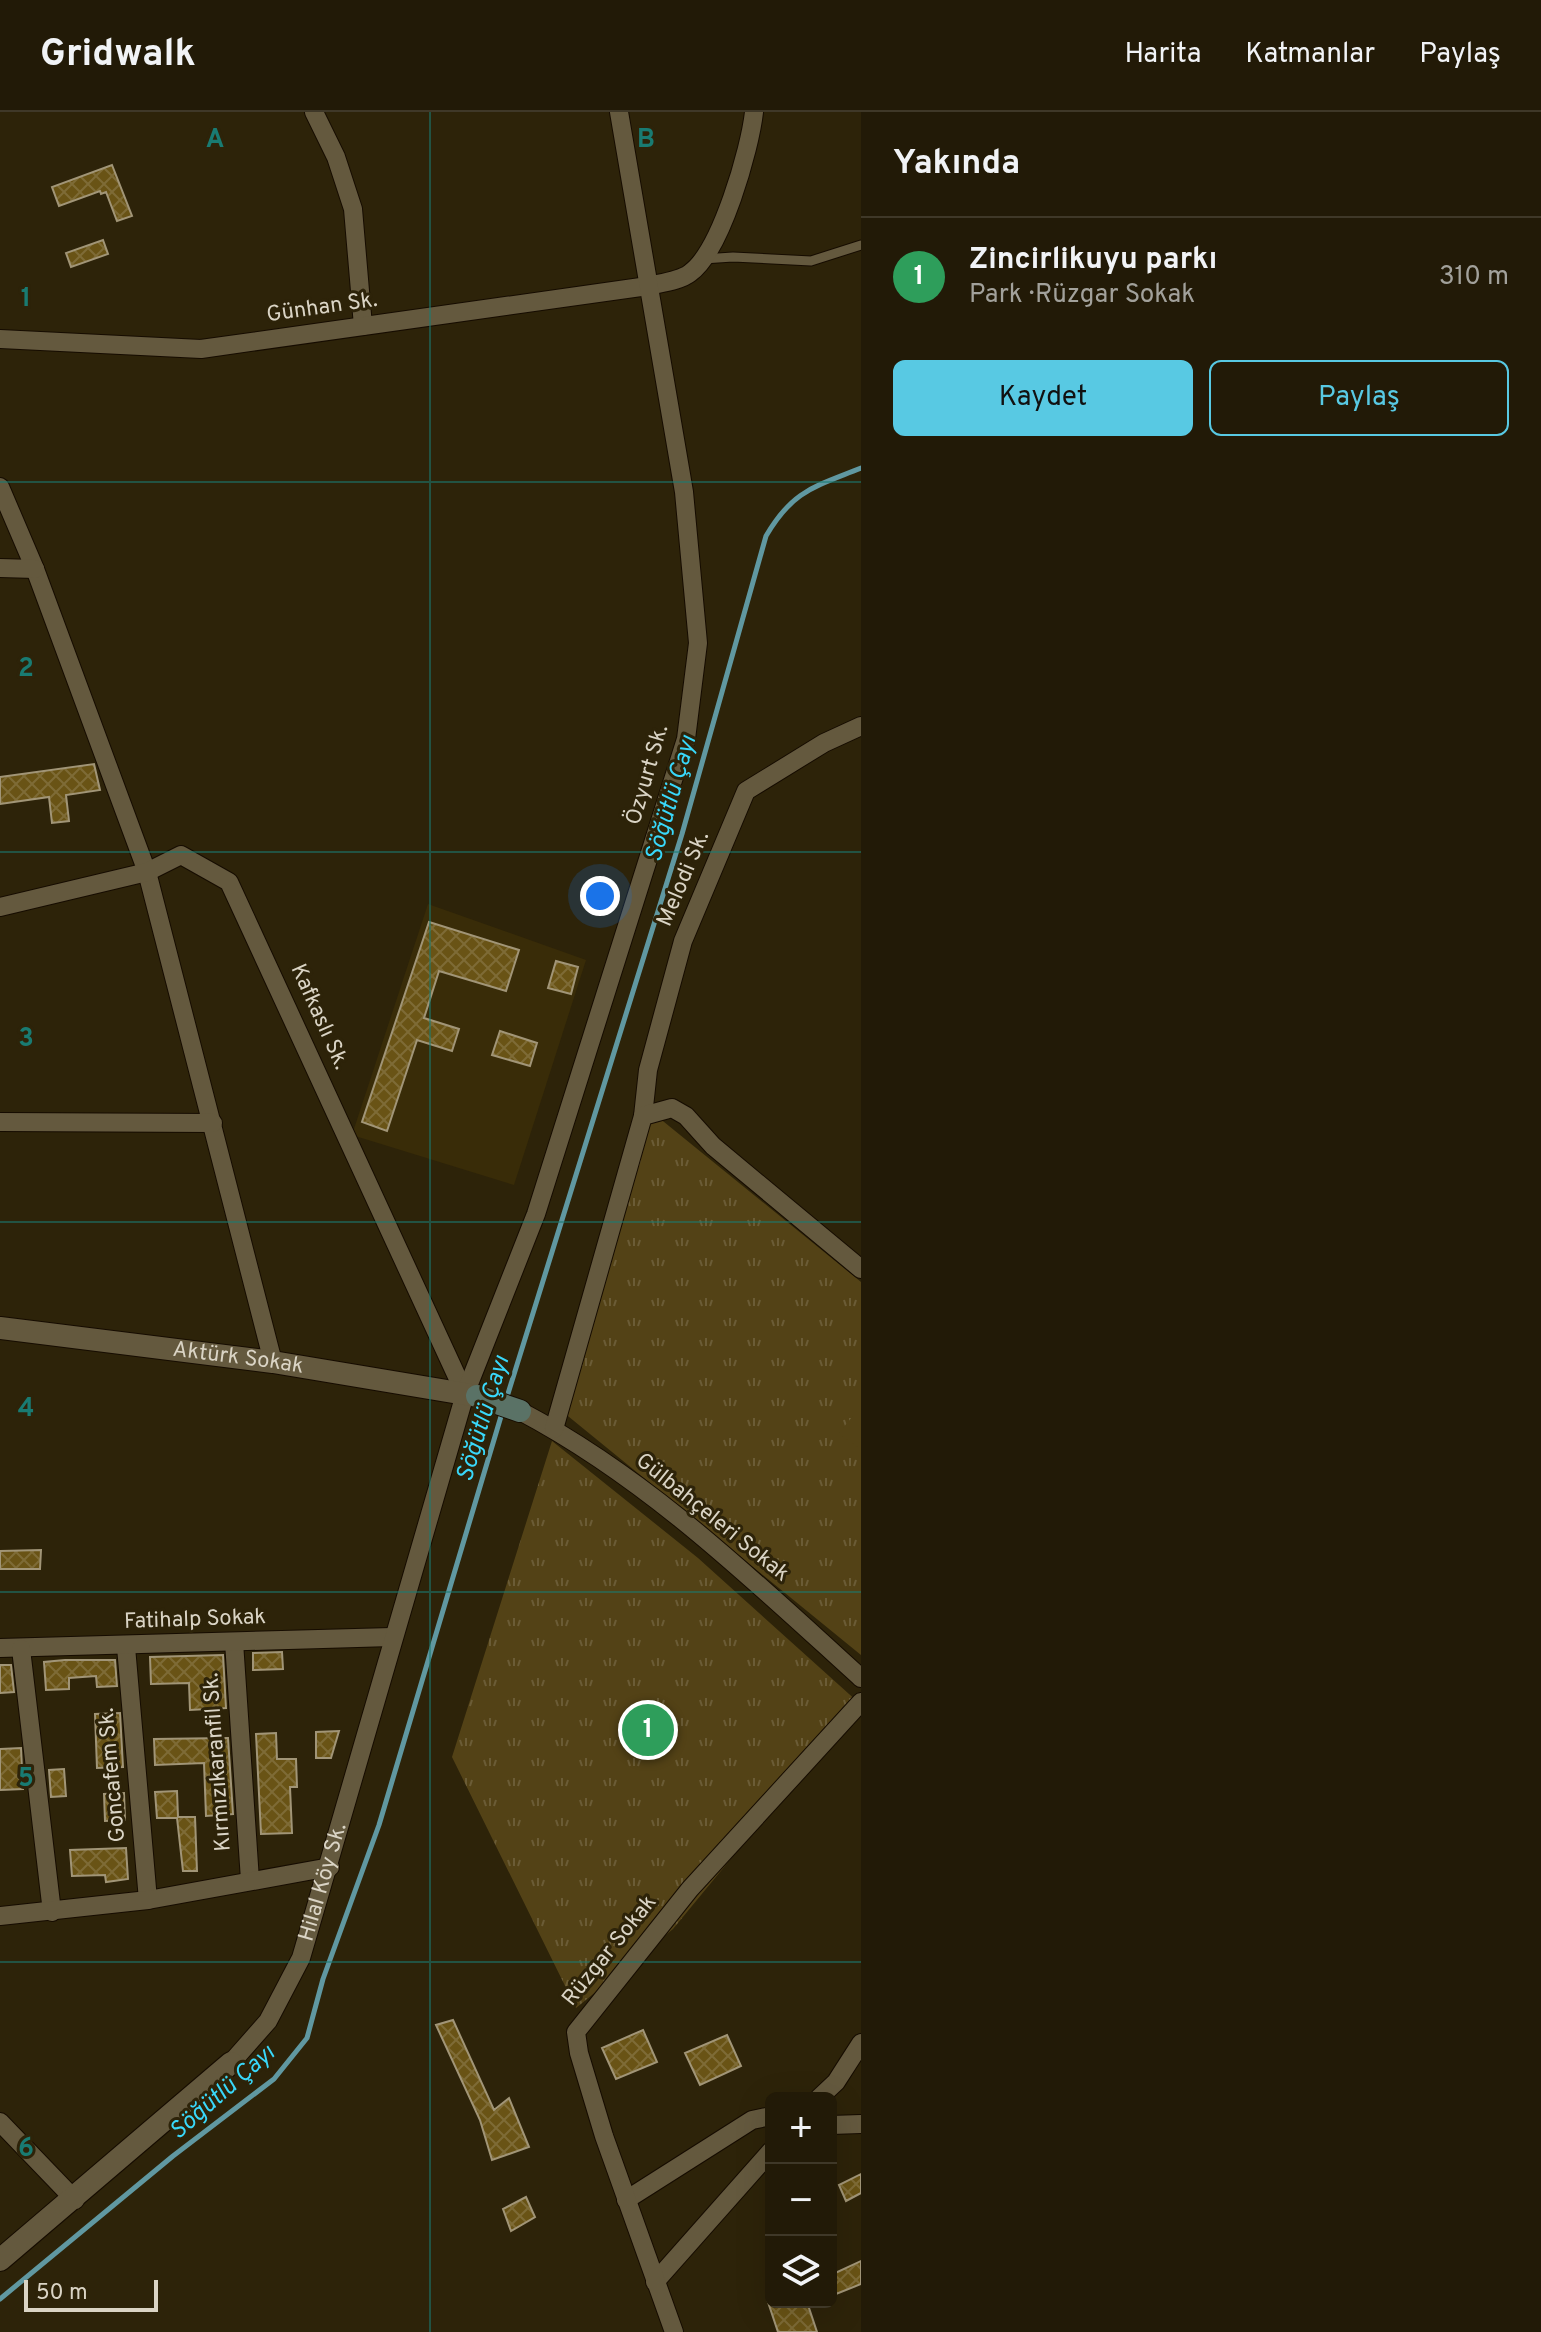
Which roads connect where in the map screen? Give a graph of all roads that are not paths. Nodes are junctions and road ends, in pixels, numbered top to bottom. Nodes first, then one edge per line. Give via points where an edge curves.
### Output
1 (314, 112) edge
2 (619, 112) edge
3 (754, 112) edge
4 (861, 245) edge
5 (700, 260) junction
6 (648, 286) junction
7 (363, 326) junction
8 (0, 339) edge
9 (0, 487) edge
10 (0, 568) edge
11 (35, 569) junction
12 (861, 726) edge
13 (147, 872) junction
14 (0, 907) edge
15 (643, 1116) junction
16 (0, 1122) edge
17 (213, 1123) junction
18 (861, 1269) edge
19 (0, 1328) edge
20 (273, 1362) junction
21 (471, 1395) junction
22 (520, 1411) joint
23 (554, 1429) junction
24 (392, 1637) junction
25 (234, 1642) junction
26 (126, 1647) junction
27 (0, 1648) edge
28 (21, 1649) junction
29 (861, 1678) edge
30 (861, 1702) edge
31 (330, 1867) junction
32 (250, 1880) junction
33 (148, 1900) junction
34 (52, 1912) junction
35 (0, 1916) edge
36 (861, 2043) edge
37 (231, 2063) joint
38 (825, 2092) edge
39 (765, 2117) edge
40 (0, 2122) edge
41 (861, 2124) edge
42 (837, 2125) edge
43 (765, 2158) edge
44 (75, 2200) junction
45 (626, 2200) junction
46 (0, 2260) edge
47 (655, 2282) junction
48 (674, 2332) edge

1 - 7 street via 353,209
2 - 6 street
3 - 5 street via 751,146
4 - 5 lane via 811,261
5 - 6 street, Günhan Sk. via 690,274
6 - 7 street, Günhan Sk.
6 - 21 street, Özyurt Sk. via 684,492 698,643 686,739 536,1214
7 - 8 street, Günhan Sk. via 201,349
9 - 11 street
10 - 11 street
11 - 13 street
12 - 15 street, Melodi Sk. via 746,791 683,941 648,1070
13 - 14 street, Kafkaslı Sk.
13 - 17 street
13 - 21 street, Kafkaslı Sk. via 181,855 229,882
15 - 18 street via 672,1108 686,1116 713,1146
15 - 23 street, Melodi Sk.
16 - 17 street
17 - 20 street
19 - 20 street, Aktürk Sokak
20 - 21 street, Aktürk Sokak
21 - 22 main road
21 - 24 street, Hilal Köy Sk.
22 - 23 street, Gülbahçeleri Sokak
23 - 29 street, Gülbahçeleri Sokak via 712,1543
24 - 25 street, Fatihalp Sokak
24 - 31 street, Hilal Köy Sk.
25 - 26 street, Fatihalp Sokak
25 - 32 street, Kırmızıkaranfil Sk.
26 - 28 street, Fatihalp Sokak
26 - 33 street, Goncafem Sk.
27 - 28 street, Fatihalp Sokak
28 - 34 street
30 - 45 street, Rüzgar Sokak via 690,1889 576,2032
31 - 32 street
31 - 37 street, Hilal Köy Sk. via 301,1958 268,2021
32 - 33 street
33 - 34 street
34 - 35 street
36 - 38 street
37 - 44 street, Hilal Köy Sk.
39 - 45 street via 752,2120
40 - 44 street
41 - 42 street
43 - 47 street
44 - 46 street, Hilal Köy Sk.
45 - 47 street, Rüzgar Sokak
47 - 48 street, Rüzgar Sokak

